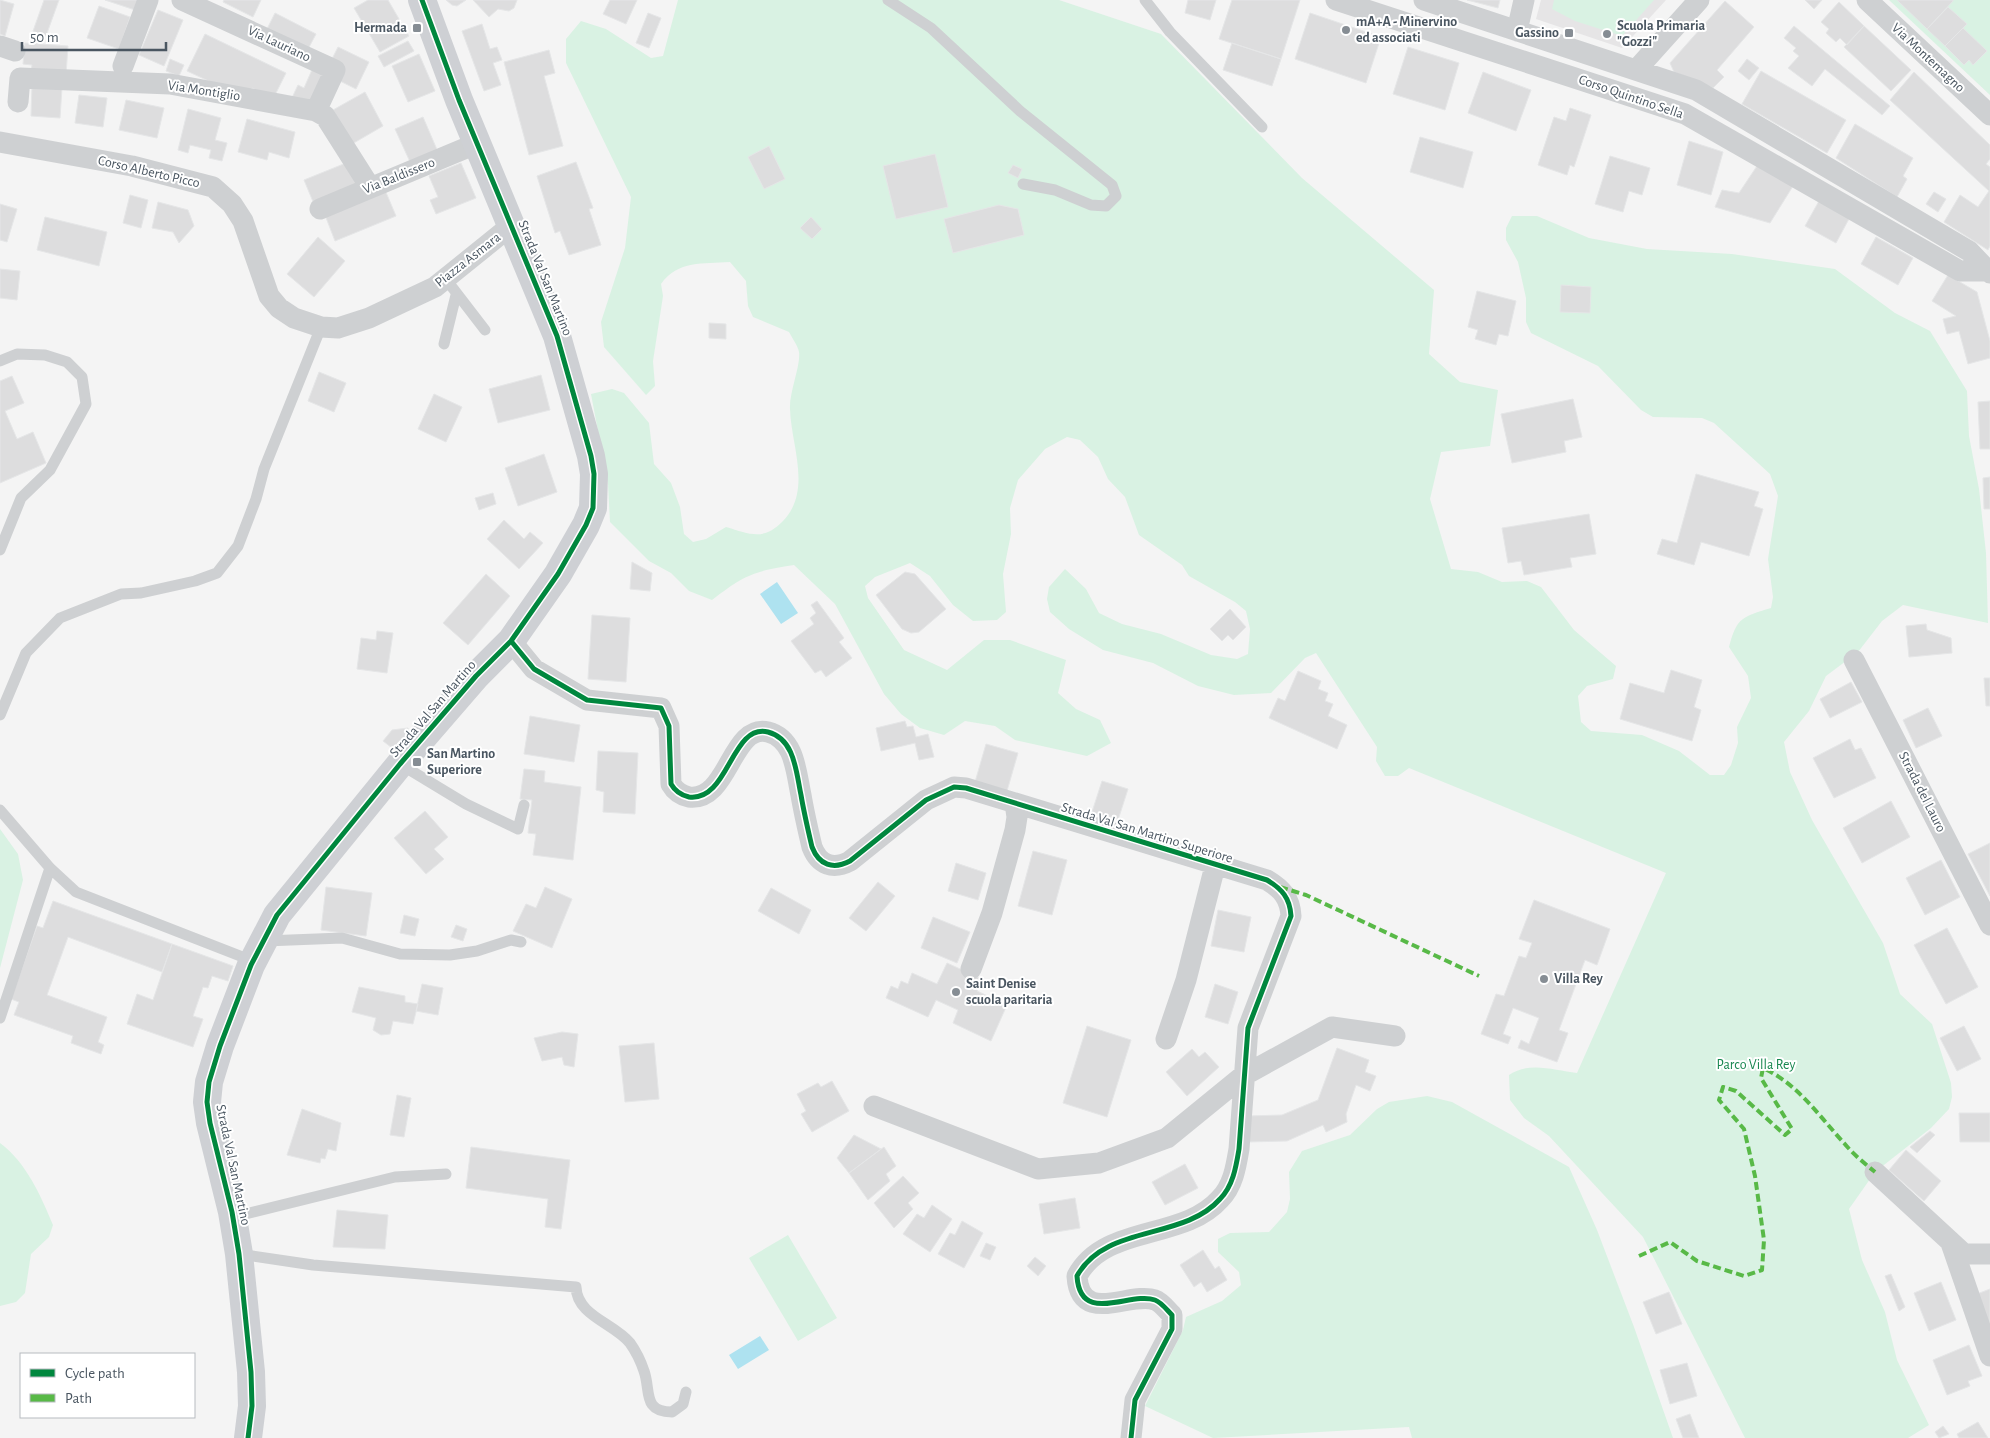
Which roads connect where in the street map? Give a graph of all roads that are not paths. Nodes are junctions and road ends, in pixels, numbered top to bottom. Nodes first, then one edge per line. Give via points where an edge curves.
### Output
1 (148, 0) edge
2 (182, 0) edge
3 (422, 0) edge
4 (888, 0) edge
5 (1145, 0) edge
6 (1336, 0) edge
7 (1424, 0) edge
8 (1524, 0) edge
9 (1699, 0) edge
10 (1867, 0) edge
11 (1517, 31) junction
12 (123, 66) dead end
13 (1637, 69) junction
14 (18, 102) dead end
15 (316, 111) junction
16 (1990, 115) edge
17 (1262, 127) dead end
18 (0, 142) edge
19 (478, 144) junction
20 (1023, 184) dead end
21 (370, 187) junction
22 (320, 208) dead end
23 (512, 225) junction
24 (1989, 273) edge
25 (450, 286) junction
26 (369, 318) joint
27 (321, 327) junction
28 (485, 330) dead end
29 (444, 344) dead end
30 (0, 361) edge
31 (0, 550) edge
32 (511, 641) junction
33 (1854, 660) dead end
34 (0, 715) edge
35 (400, 764) junction
36 (1015, 803) junction
37 (524, 805) dead end
38 (0, 810) edge
39 (1214, 866) junction
40 (50, 868) junction
41 (1990, 924) edge
42 (521, 942) dead end
43 (258, 951) junction
44 (971, 969) dead end
45 (0, 1018) edge
46 (1395, 1036) dead end
47 (1166, 1039) dead end
48 (1243, 1076) junction
49 (874, 1106) dead end
50 (1875, 1172) dead end
51 (446, 1174) dead end
52 (233, 1216) junction
53 (1951, 1243) junction
54 (239, 1254) junction
55 (1990, 1254) edge
56 (1990, 1356) edge
57 (686, 1392) dead end
58 (248, 1438) edge
59 (1131, 1438) edge

1 - 12 street
2 - 15 street, Via Lauriano via 335,70
3 - 19 street, Strada Val San Martino
4 - 20 lane via 931,28 1020,111 1112,185 1116,196 1106,206 1091,205 1055,190
5 - 17 lane via 1170,32
6 - 24 street, Corso Quintino Sella via 1685,114 1960,271
7 - 11 street, Corso Quintino Sella
8 - 11 street
9 - 13 street
10 - 16 street, Via Montemagno
11 - 13 street, Corso Quintino Sella
13 - 24 street, Corso Quintino Sella via 1696,90 1969,251
14 - 15 street, Via Montiglio via 20,78 170,84
15 - 21 street via 325,116
18 - 27 street, Corso Alberto Picco via 132,166 213,187 232,204 242,221 269,296 294,318
19 - 21 street, Via Baldissero
19 - 23 street, Strada Val San Martino
21 - 22 street, Via Baldissero
23 - 25 street, Piazza Asmara
23 - 32 street, Strada Val San Martino via 557,336 591,456 594,492 593,508 573,550
25 - 26 street, Piazza Asmara via 435,287
25 - 28 lane
25 - 29 lane
26 - 27 street, Corso Alberto Picco via 338,328
27 - 34 lane via 264,469 238,546 217,573 141,593 121,594 60,618 26,653
30 - 31 lane via 17,354 46,355 67,362 82,377 86,404 50,470 21,498
32 - 35 street, Strada Val San Martino via 476,676
32 - 36 street, Strada Val San Martino Superiore via 534,669 587,700 660,708 669,726 671,784 675,791 686,796 699,796 712,789 750,735 762,731 777,734 786,742 792,756 812,847 816,857 826,864 841,865 850,861 926,800 954,787
33 - 41 street, Strada del Lauro
35 - 37 lane via 466,804 518,829
35 - 43 street, Strada Val San Martino via 277,915
36 - 39 street, Strada Val San Martino Superiore
36 - 44 street via 1017,817 1014,830 992,913
38 - 40 lane
39 - 47 street via 1186,980
39 - 48 street, Strada Val San Martino Superiore via 1267,880 1277,886 1290,903 1291,916 1248,1028
40 - 43 lane via 76,892
40 - 45 lane
42 - 43 lane via 511,940 477,951 450,955 400,954 342,938
43 - 52 street, Strada Val San Martino via 220,1046 208,1092 210,1123
46 - 48 street via 1332,1027
48 - 49 street via 1167,1138 1099,1163 1038,1170
48 - 59 street, Strada Val San Martino Superiore via 1236,1169 1221,1199 1191,1220 1102,1250 1085,1264 1077,1276 1080,1290 1093,1302 1102,1305 1147,1298 1156,1300 1172,1315 1172,1329 1135,1400
50 - 53 street
51 - 52 lane via 395,1177
52 - 54 street, Strada Val San Martino
53 - 55 street via 1964,1254
53 - 56 street
54 - 57 lane via 313,1265 576,1287 581,1305 630,1344 644,1371 650,1402 657,1409 672,1412 683,1404
54 - 58 street, Strada Val San Martino via 251,1372 252,1406

